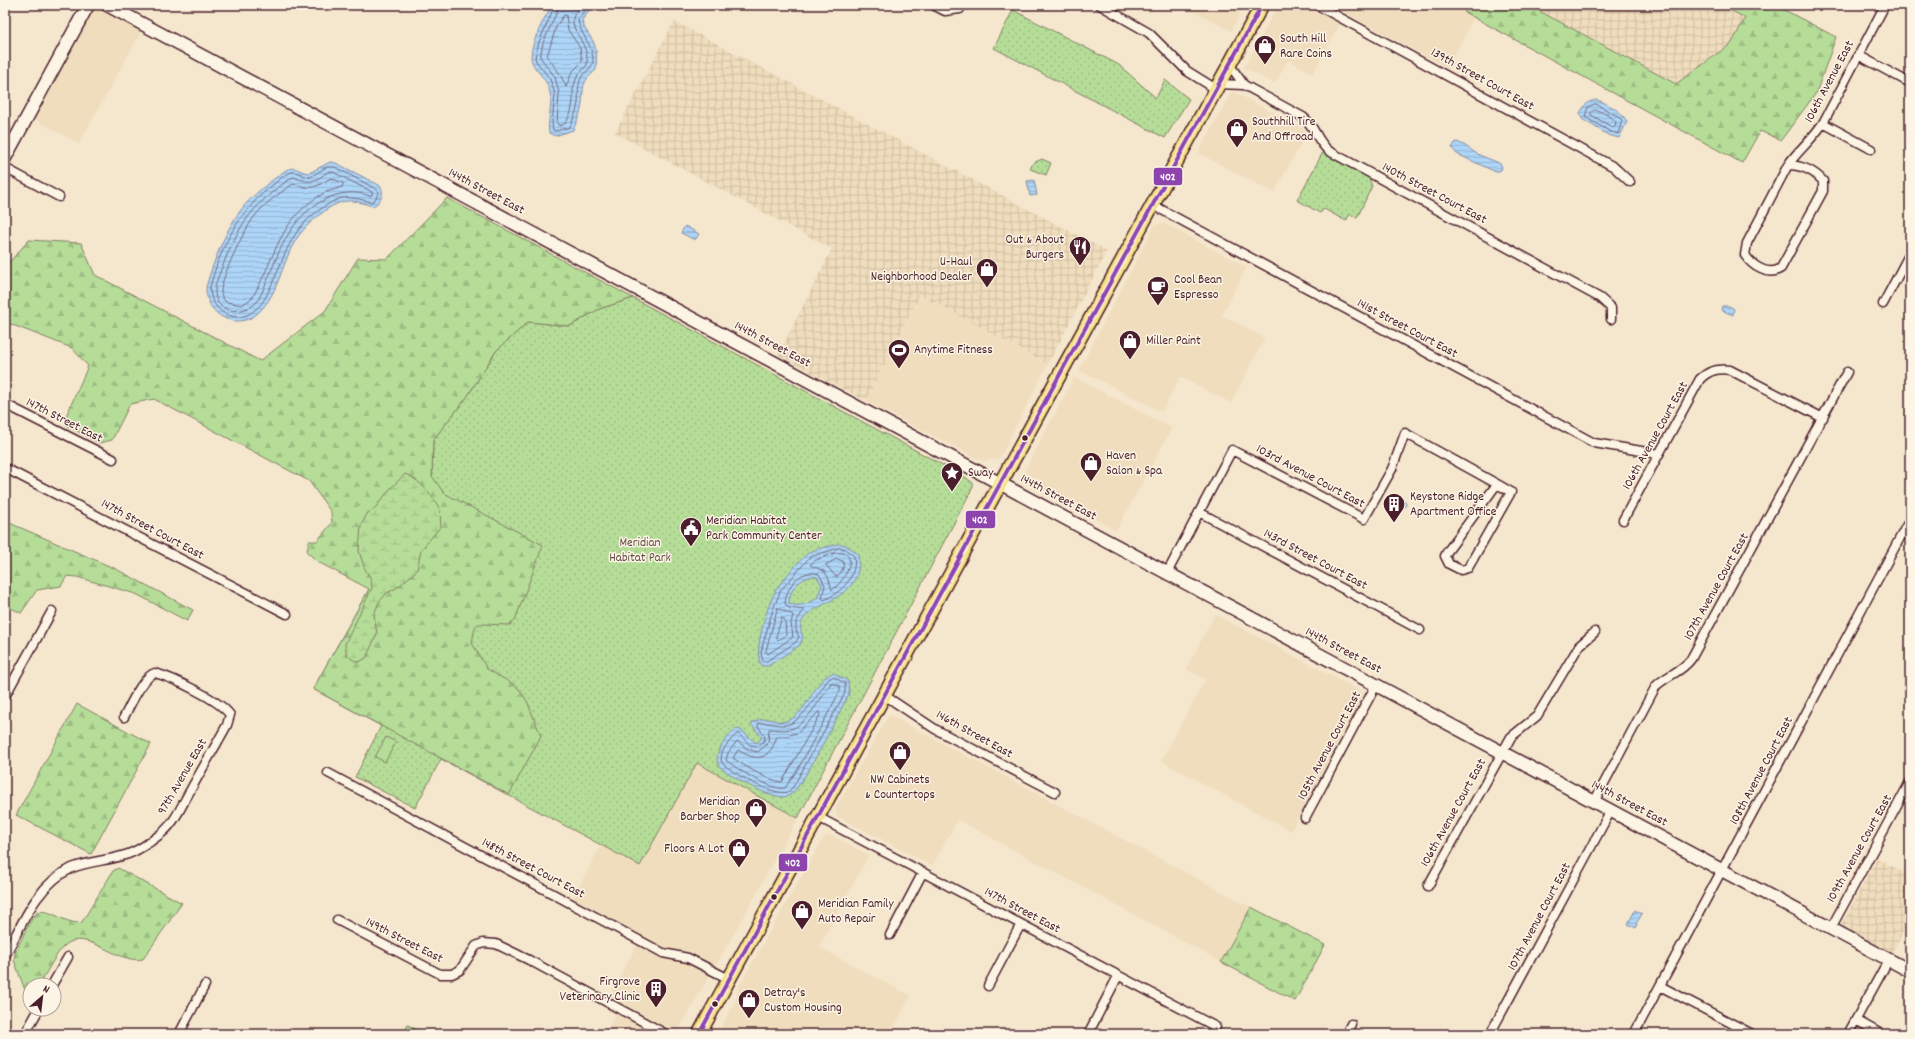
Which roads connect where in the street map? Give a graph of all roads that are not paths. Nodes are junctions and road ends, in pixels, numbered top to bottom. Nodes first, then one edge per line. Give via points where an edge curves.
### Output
1 (88, 5) edge
2 (107, 5) edge
3 (933, 5) edge
4 (1100, 5) edge
5 (1262, 5) edge
6 (1317, 5) edge
7 (1885, 5) edge
8 (960, 8) dead end
9 (1858, 55) junction
10 (1229, 64) junction
11 (1910, 83) edge
12 (1244, 85) junction
13 (1217, 86) junction
14 (1823, 123) junction
15 (1871, 149) dead end
16 (5, 158) edge
17 (1788, 165) junction
18 (5, 168) edge
19 (1630, 182) dead end
20 (59, 197) dead end
21 (1151, 204) junction
22 (1910, 253) edge
23 (1883, 304) dead end
24 (1611, 319) dead end
25 (1847, 372) dead end
26 (5, 404) edge
27 (1823, 418) junction
28 (1659, 454) junction
29 (113, 459) dead end
30 (5, 468) edge
31 (1001, 483) junction
32 (1498, 484) junction
33 (1199, 512) junction
34 (1910, 519) edge
35 (1623, 520) dead end
36 (1167, 573) junction
37 (52, 611) dead end
38 (287, 614) dead end
39 (1420, 630) dead end
40 (1595, 632) dead end
41 (1376, 685) junction
42 (884, 695) junction
43 (5, 696) edge
44 (124, 717) dead end
45 (1502, 752) junction
46 (328, 773) dead end
47 (1910, 782) edge
48 (1054, 792) dead end
49 (1594, 802) junction
50 (1611, 810) junction
51 (818, 816) junction
52 (1305, 818) dead end
53 (1723, 870) junction
54 (923, 872) junction
55 (1428, 886) dead end
56 (337, 920) dead end
57 (1021, 924) junction
58 (1831, 928) junction
59 (890, 935) dead end
60 (5, 956) edge
61 (68, 957) dead end
62 (1889, 959) junction
63 (1910, 971) edge
64 (1118, 976) junction
65 (57, 977) edge
66 (729, 979) junction
67 (205, 985) dead end
68 (988, 986) dead end
69 (1660, 986) junction
70 (35, 1017) edge
71 (1856, 1020) junction
72 (1351, 1024) dead end
73 (1214, 1031) edge
74 (25, 1034) edge
75 (179, 1034) edge
76 (666, 1034) edge
77 (699, 1034) edge
78 (1088, 1034) edge
79 (1346, 1034) edge
80 (1490, 1034) edge
81 (1634, 1034) edge
82 (1752, 1034) edge
83 (1848, 1034) edge
84 (1881, 1034) edge

1 - 16 street
2 - 31 street, 144th Street East
3 - 8 street via 945,11
4 - 13 street, 140th Street Court East via 1149,33 1187,72
5 - 10 main road
6 - 19 street, 139th Street Court East via 1614,167
7 - 9 street, 106th Avenue East
9 - 11 street
9 - 14 street, 106th Avenue East
10 - 12 street, 140th Street Court East
10 - 13 main road
12 - 13 street, 140th Street Court East
12 - 24 street, 140th Street Court East via 1303,117 1329,151 1600,298 1612,308
13 - 21 main road
14 - 15 street
14 - 17 street, 106th Avenue East
17 - 17 street, 106th Avenue East via 1745,249 1748,261 1769,272 1776,272 1781,268 1823,191 1822,181 1815,174 1800,166
18 - 20 street
21 - 28 street, 141st Street Court East via 1594,443
21 - 31 main road
22 - 23 street
25 - 27 street, 107th Avenue Court East
26 - 29 street, 147th Street East
27 - 28 street, 106th Avenue Court East via 1730,370 1714,370 1700,379
27 - 49 street, 107th Avenue Court East via 1691,659 1683,668 1656,686
28 - 35 street, 106th Avenue Court East
30 - 38 street, 147th Street Court East
31 - 36 street, 144th Street East
31 - 42 main road
32 - 32 street, 103rd Avenue Court East via 1511,492 1468,568 1454,568 1446,560 1447,552
32 - 33 street, 103rd Avenue Court East via 1405,433 1392,469 1364,519 1232,450
33 - 36 street, 103rd Avenue Court East
33 - 39 street, 143rd Street Court East
34 - 53 street, 108th Avenue Court East
36 - 41 street, 144th Street East
37 - 43 street
40 - 45 street via 1579,646 1537,716 1511,737
41 - 45 street, 144th Street East
41 - 52 street, 105th Avenue Court East
42 - 48 street, 146th Street East via 935,729
42 - 51 main road
44 - 60 street, 97th Avenue East via 147,678 155,673 210,699 226,709 230,715 227,725 185,800 165,830 135,851 71,868 52,882 36,900
45 - 49 street, 144th Street East
45 - 55 street, 106th Avenue Court East
46 - 66 street, 148th Street Court East via 663,953 688,958
47 - 58 street, 109th Avenue Court East
49 - 50 street, 144th Street East
50 - 53 street, 144th Street East
50 - 80 street, 107th Avenue Court East
51 - 54 street, 147th Street East
51 - 66 main road
53 - 58 street, 144th Street East
53 - 69 street, 108th Avenue Court East
54 - 57 street, 147th Street East
54 - 59 street
56 - 76 street, 149th Street East via 440,974 452,974 460,970 476,946 483,943 496,944
57 - 64 street, 147th Street East
57 - 68 street
58 - 62 street, 144th Street East
61 - 65 street
62 - 63 street, 144th Street East
62 - 71 street
64 - 73 street, 147th Street East
64 - 78 street
66 - 77 main road
67 - 75 street
69 - 81 street, 108th Avenue Court East
69 - 82 street
70 - 74 street
71 - 83 street
71 - 84 street
72 - 79 street

